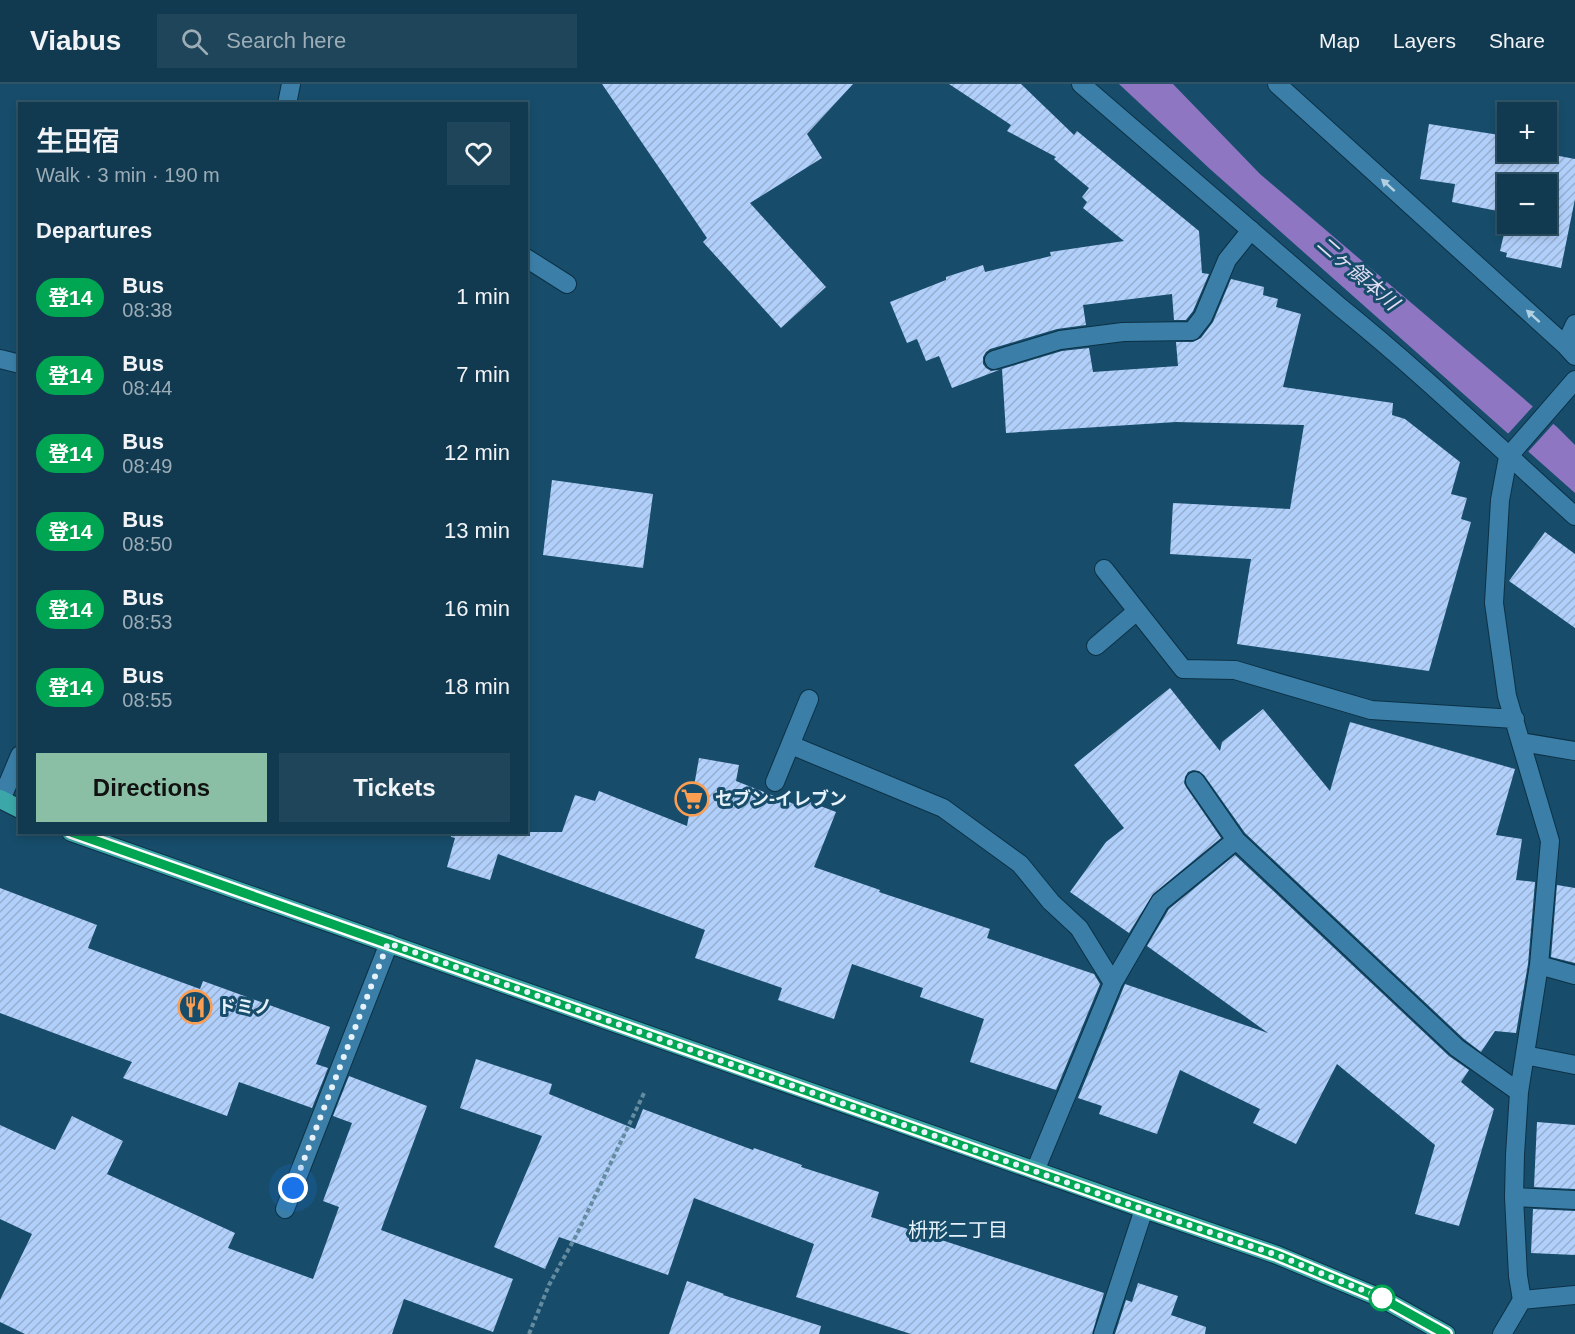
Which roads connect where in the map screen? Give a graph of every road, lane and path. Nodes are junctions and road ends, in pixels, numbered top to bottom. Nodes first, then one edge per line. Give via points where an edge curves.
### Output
1 (291, 84) edge
2 (1081, 84) edge
3 (1277, 84) edge
4 (287, 102) edge
5 (1251, 230) junction
6 (528, 259) edge
7 (567, 284) dead end
8 (1575, 324) edge
9 (1570, 350) edge
10 (0, 359) edge
11 (994, 360) dead end
12 (18, 364) edge
13 (1575, 380) edge
14 (1508, 457) junction
15 (1575, 516) edge
16 (1104, 569) dead end
17 (1137, 611) junction
18 (1096, 646) dead end
19 (809, 699) dead end
20 (1515, 720) junction
21 (1521, 742) junction
22 (791, 745) junction
23 (1575, 751) edge
24 (18, 760) edge
25 (1195, 781) dead end
26 (775, 782) dead end
27 (0, 800) edge
28 (18, 808) edge
29 (77, 834) edge
30 (1236, 840) junction
31 (388, 943) junction
32 (1539, 965) junction
33 (1575, 975) edge
34 (1113, 983) junction
35 (1525, 1055) junction
36 (1575, 1065) edge
37 (645, 1091) dead end
38 (1519, 1092) junction
39 (1035, 1171) junction
40 (1514, 1197) junction
41 (1575, 1200) edge
42 (285, 1209) dead end
43 (1144, 1209) junction
44 (1575, 1295) edge
45 (1522, 1300) junction
46 (530, 1334) edge
47 (1103, 1334) edge
48 (1446, 1334) edge
49 (1502, 1334) edge

1 - 4 street
2 - 5 street
9 -> 3 street
5 - 11 street via 1227,260 1203,317 1192,331 1123,332 1060,340
5 - 14 street via 1380,339
6 - 7 street
8 - 9 street
10 - 12 street
13 - 14 street
14 - 15 street
14 - 20 street via 1500,500 1494,603 1507,696
16 - 17 street
17 - 18 street
17 - 20 street via 1183,669 1235,670 1371,710
19 - 22 street
20 - 21 street
21 - 23 street
21 - 32 street via 1550,842
22 - 26 street
22 - 34 street via 943,808 1020,864 1079,928
24 - 27 street
25 - 30 street
27 - 28 main road
29 - 31 main road
30 - 34 street via 1160,902
30 - 38 street via 1457,1048
31 - 39 main road
31 - 42 street
32 - 33 street
32 - 35 street
34 - 39 street
35 - 36 street
35 - 38 street
37 - 46 path via 578,1234 549,1284
38 - 40 street
39 - 43 main road
40 - 41 street
40 - 45 street
43 - 47 street
43 - 48 main road via 1298,1263 1383,1299
44 - 45 street
45 - 49 street

